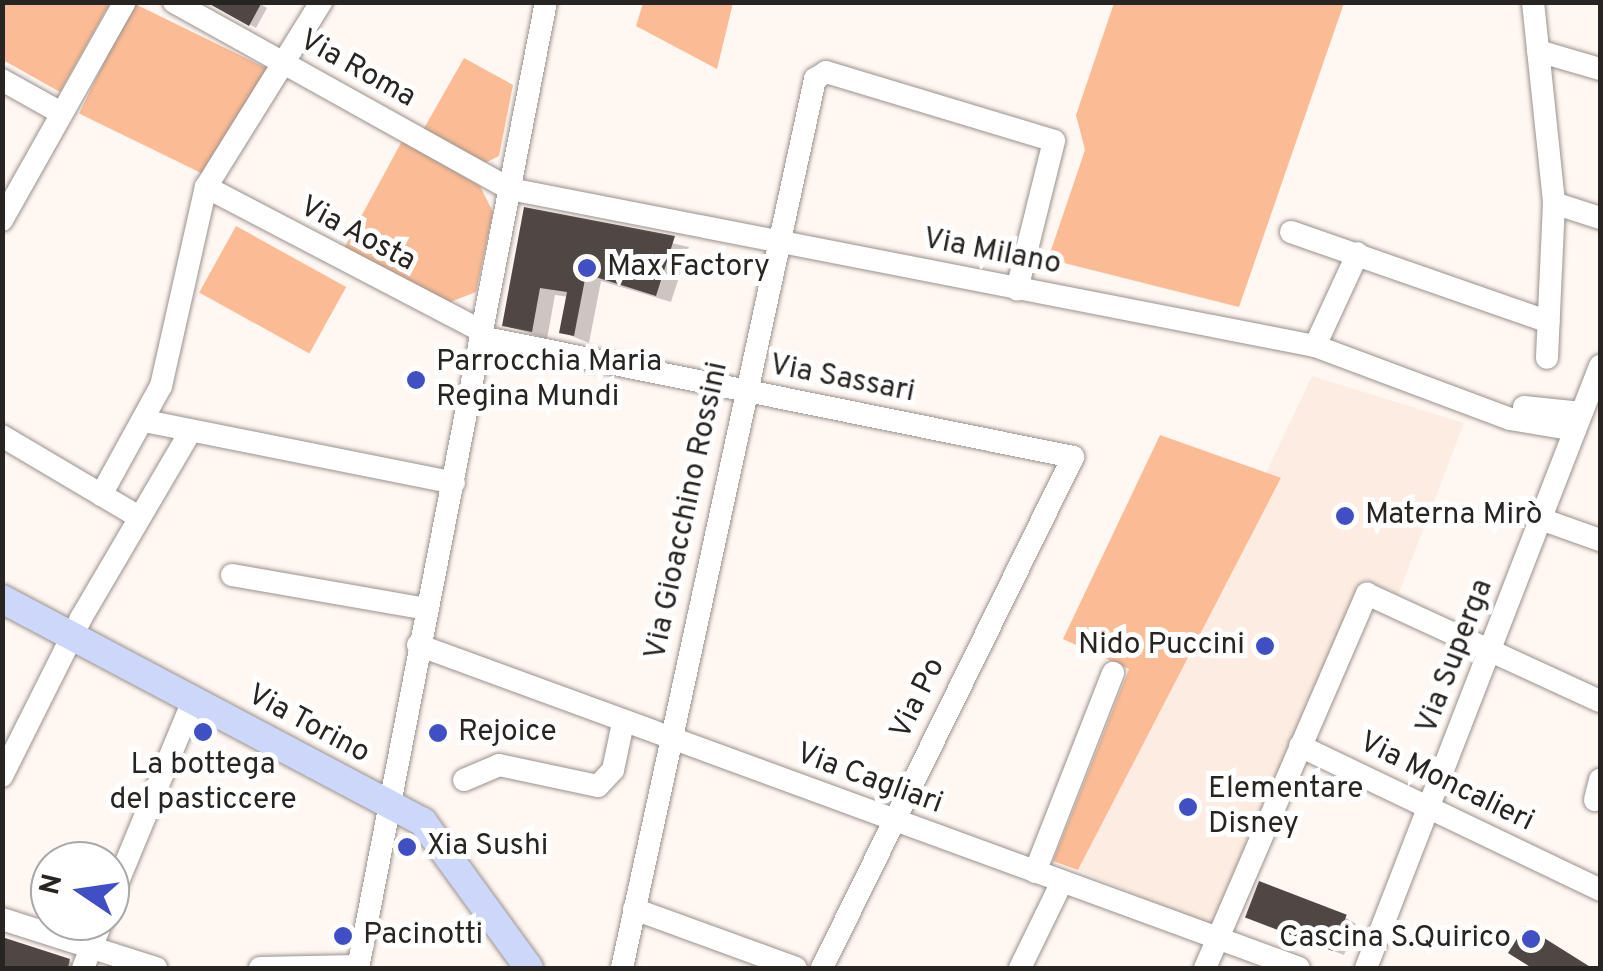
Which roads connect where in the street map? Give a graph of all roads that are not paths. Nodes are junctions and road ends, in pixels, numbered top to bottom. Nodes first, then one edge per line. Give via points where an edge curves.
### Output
1 (125, 2) edge
2 (174, 2) edge
3 (321, 2) edge
4 (546, 2) edge
5 (1533, 2) edge
6 (1538, 51) junction
7 (285, 64) junction
8 (1600, 69) edge
9 (2, 80) edge
10 (61, 113) junction
11 (206, 187) junction
12 (510, 190) junction
13 (1554, 204) junction
14 (1600, 218) edge
15 (2, 220) edge
16 (1291, 232) dead end
17 (777, 239) junction
18 (1358, 253) junction
19 (1017, 289) junction
20 (1549, 322) junction
21 (482, 334) junction
22 (1314, 346) junction
23 (1547, 358) dead end
24 (1598, 378) edge
25 (744, 391) junction
26 (1456, 395) junction
27 (1506, 404) junction
28 (144, 421) junction
29 (1578, 421) junction
30 (1534, 423) junction
31 (190, 432) junction
32 (2, 436) edge
33 (1073, 457) joint
34 (1563, 461) junction
35 (454, 484) junction
36 (101, 495) junction
37 (139, 517) junction
38 (1540, 518) junction
39 (1600, 540) edge
40 (232, 575) dead end
41 (2, 599) edge
42 (426, 609) junction
43 (73, 637) junction
44 (418, 644) junction
45 (1490, 652) junction
46 (1113, 673) dead end
47 (193, 701) junction
48 (1600, 701) edge
49 (623, 723) junction
50 (670, 740) junction
51 (1300, 746) junction
52 (2, 776) edge
53 (464, 780) dead end
54 (391, 806) junction
55 (1431, 809) junction
56 (894, 820) junction
57 (130, 854) edge
58 (1035, 872) junction
59 (1062, 882) junction
60 (1600, 890) edge
61 (634, 909) junction
62 (2, 920) edge
63 (1218, 939) junction
64 (87, 958) edge
65 (358, 967) edge
66 (156, 968) edge
67 (260, 968) edge
68 (529, 968) edge
69 (622, 968) edge
70 (796, 968) edge
71 (822, 968) edge
72 (1020, 968) edge
73 (1206, 968) edge
74 (1299, 968) edge
75 (1366, 968) edge

1 - 10 street
2 - 7 street, Via Roma
3 - 7 street
4 - 12 street
5 - 6 street
6 - 8 street
6 - 13 street
7 - 11 street
7 - 12 street, Via Roma
9 - 10 street
10 - 15 street
11 - 21 street, Via Aosta
11 - 28 street via 162,386
12 - 17 street, Via Milano
12 - 21 street
13 - 14 street
13 - 20 street
16 - 18 street
17 - 19 street, Via Milano
17 - 19 street, Via Gioacchino Rossini via 815,79 826,72 1054,141
17 - 25 street, Via Gioacchino Rossini
18 - 20 street
18 - 22 street
19 - 22 street, Via Milano
20 - 23 street
21 - 25 street, Via Sassari
21 - 35 street
22 - 26 street, Via Milano
24 - 27 street
24 - 29 street, Via Superga
25 - 33 street, Via Sassari
25 - 50 street, Via Gioacchino Rossini
26 - 27 street, Via Milano
26 - 30 street, Via Milano
27 - 29 street, Via Milano
28 - 31 street
28 - 36 street
29 - 30 street, Via Milano
29 - 34 street, Via Superga
30 - 34 street
31 - 35 street
31 - 37 street
32 - 36 street
33 - 56 street, Via Po
34 - 38 street, Via Superga
35 - 42 street
36 - 37 street
37 - 43 street
38 - 39 street
38 - 45 street, Via Superga
40 - 42 street
41 - 43 main road, Via Torino
42 - 44 street
43 - 47 main road, Via Torino
43 - 52 street
44 - 49 street, Via Cagliari
44 - 54 street
45 - 48 street
45 - 51 street via 1368,594
45 - 55 street, Via Superga
46 - 58 street
47 - 54 main road, Via Torino
47 - 57 street
49 - 50 street, Via Cagliari
49 - 53 street via 613,770 598,786 498,765
50 - 56 street, Via Cagliari
50 - 61 street, Via Gioacchino Rossini
51 - 55 street, Via Moncalieri
51 - 63 street
54 - 65 street
54 - 68 main road, Via Torino via 436,835
55 - 60 street, Via Moncalieri
55 - 75 street, Via Superga
56 - 58 street, Via Cagliari
56 - 71 street, Via Po
58 - 59 street, Via Cagliari
59 - 63 street, Via Cagliari
59 - 72 street
61 - 69 street, Via Gioacchino Rossini
61 - 70 street
62 - 64 street
63 - 73 street
63 - 74 street, Via Cagliari
64 - 66 street
65 - 67 street

